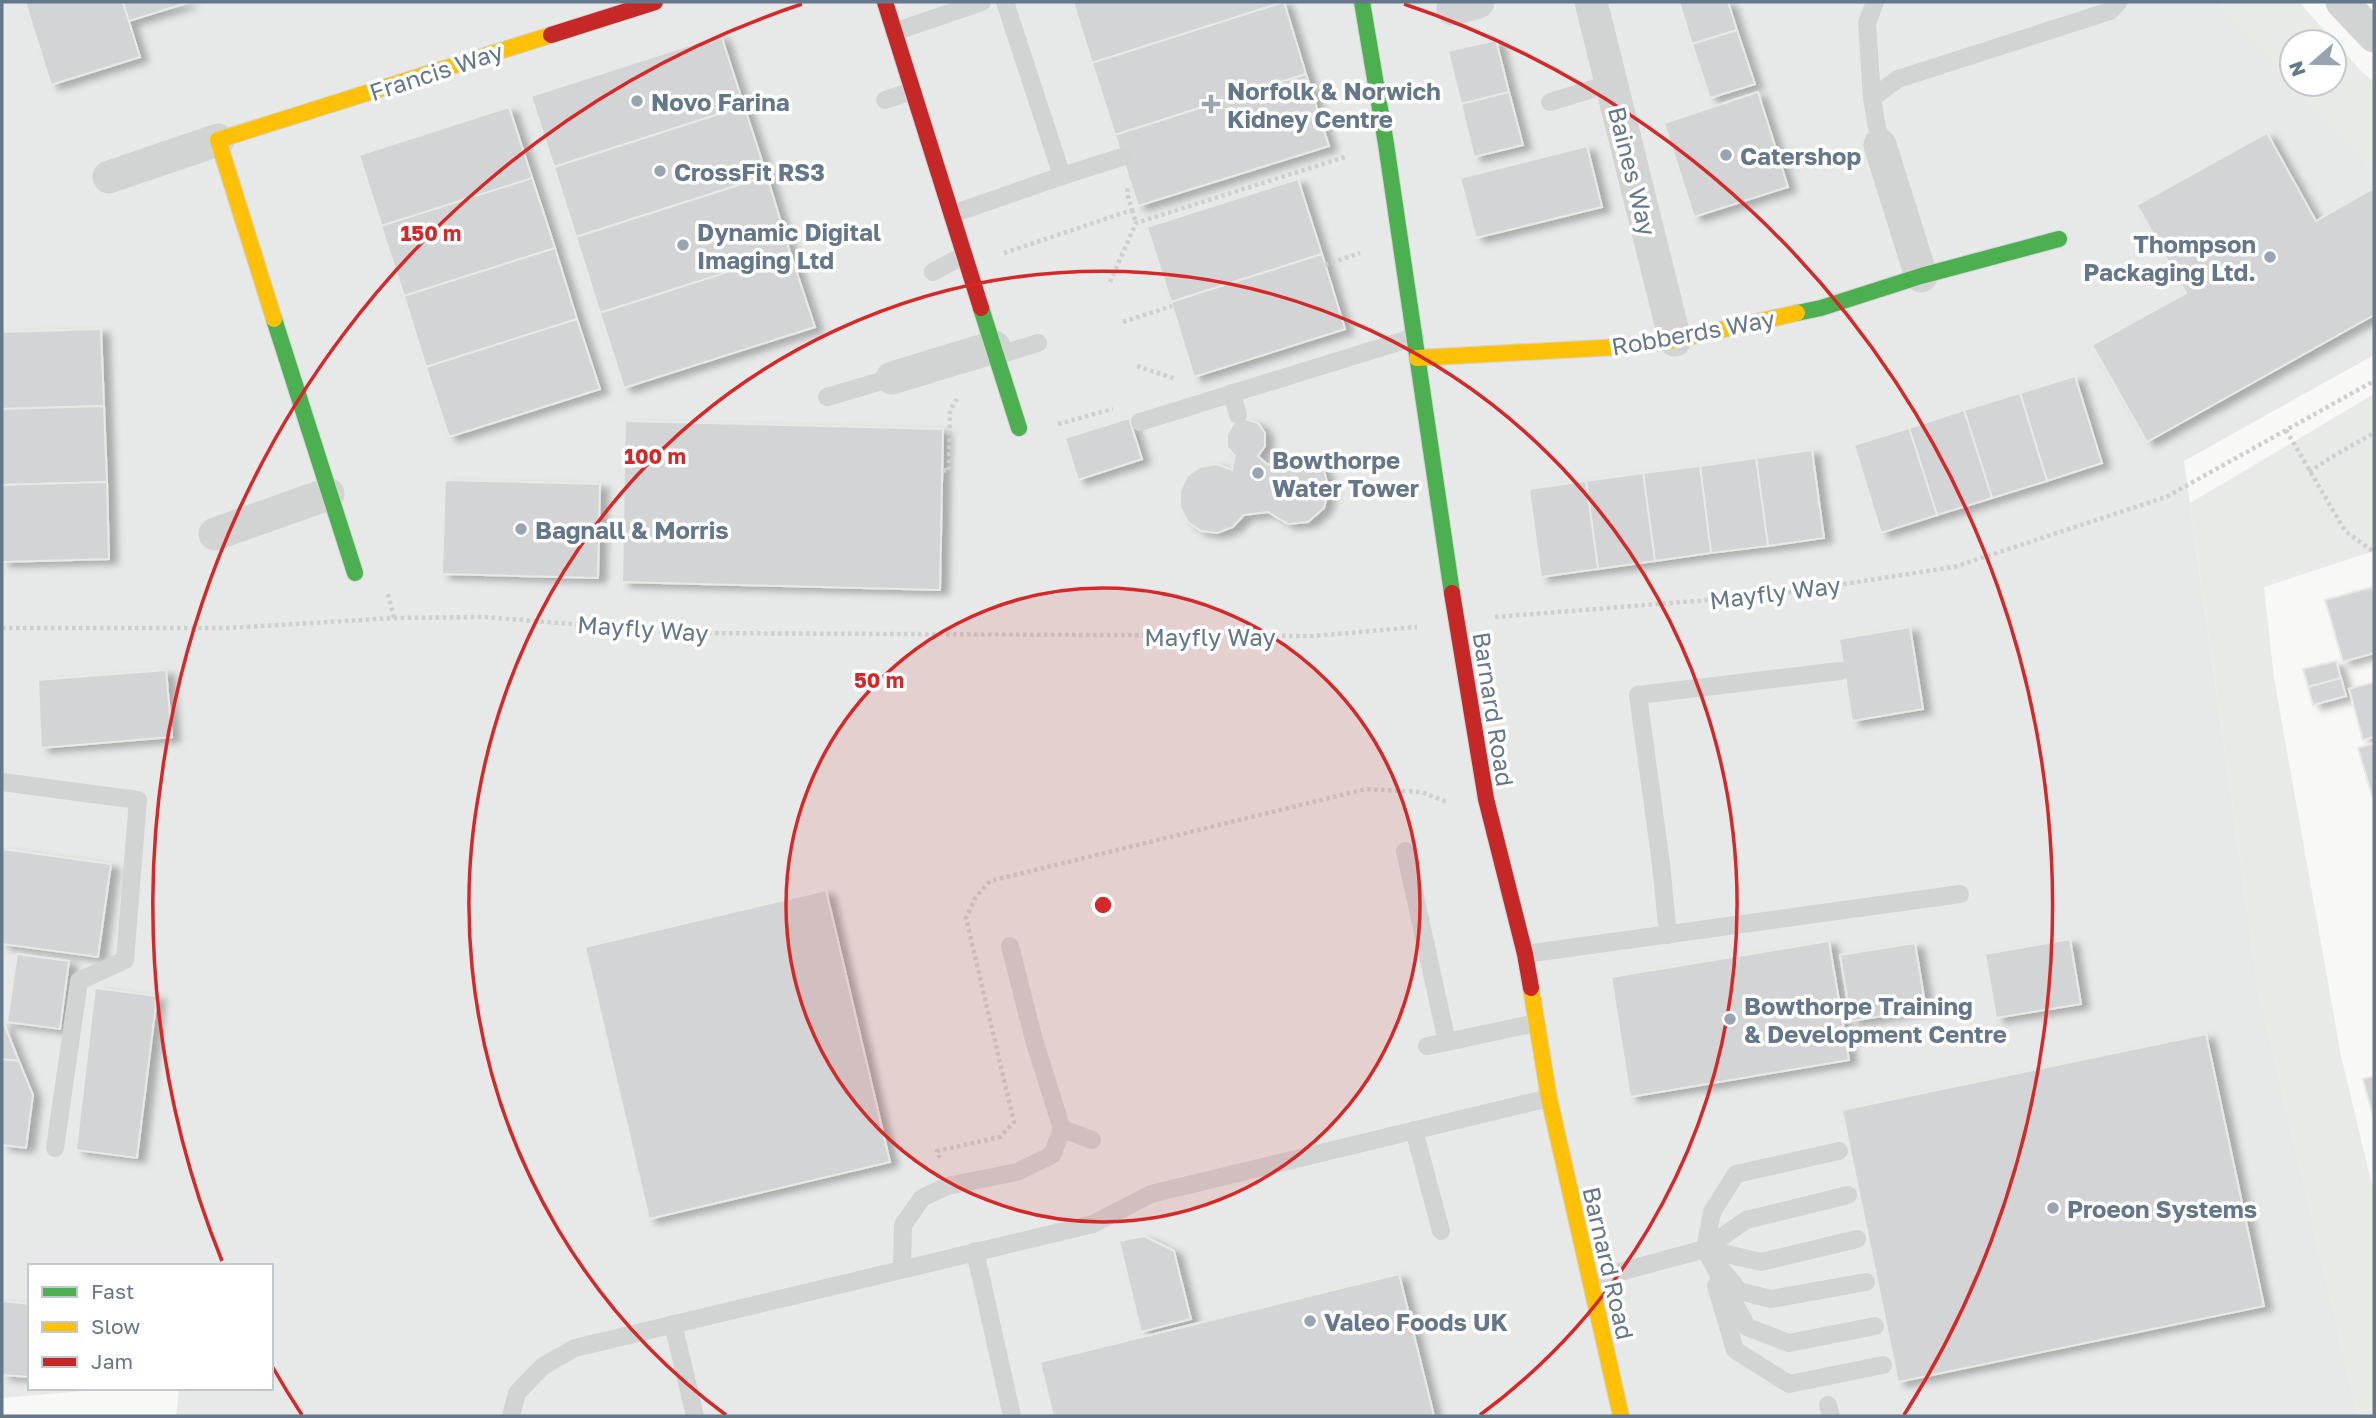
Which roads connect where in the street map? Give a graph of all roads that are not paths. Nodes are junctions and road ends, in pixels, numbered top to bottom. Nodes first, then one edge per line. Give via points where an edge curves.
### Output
1 (655, 2) edge
2 (885, 2) edge
3 (982, 2) edge
4 (1005, 2) edge
5 (1362, 2) edge
6 (1591, 2) edge
7 (1875, 2) edge
8 (2119, 2) edge
9 (2342, 2) edge
10 (894, 32) junction
11 (2374, 36) edge
12 (1612, 83) junction
13 (912, 91) junction
14 (1872, 98) junction
15 (885, 100) dead end
16 (1550, 102) dead end
17 (218, 141) junction
18 (1880, 145) joint
19 (1122, 157) dead end
20 (1062, 176) junction
21 (109, 177) dead end
22 (952, 214) junction
23 (2059, 239) dead end
24 (965, 260) junction
25 (933, 272) dead end
26 (1921, 276) junction
27 (1415, 337) junction
28 (1675, 340) junction
29 (1038, 343) dead end
30 (995, 352) junction
31 (1417, 358) junction
32 (892, 378) joint
33 (1232, 393) junction
34 (827, 397) dead end
35 (1238, 415) dead end
36 (1140, 422) dead end
37 (1020, 432) dead end
38 (328, 494) junction
39 (215, 534) dead end
40 (355, 573) dead end
41 (1840, 671) dead end
42 (2, 782) edge
43 (1405, 851) dead end
44 (1960, 894) dead end
45 (1668, 935) junction
46 (1010, 946) dead end
47 (1525, 954) junction
48 (1536, 1023) junction
49 (1447, 1042) junction
50 (1427, 1046) dead end
51 (1549, 1098) junction
52 (1062, 1129) junction
53 (1414, 1130) junction
54 (1092, 1140) dead end
55 (55, 1148) dead end
56 (1839, 1151) dead end
57 (1848, 1195) dead end
58 (1441, 1231) dead end
59 (1857, 1239) dead end
60 (1705, 1249) junction
61 (975, 1251) junction
62 (902, 1269) junction
63 (1590, 1279) junction
64 (1866, 1282) dead end
65 (673, 1324) junction
66 (1875, 1326) dead end
67 (1883, 1365) dead end
68 (511, 1416) edge
69 (695, 1416) edge
70 (1012, 1416) edge
71 (1621, 1416) edge

1 - 17 street, Francis Way
2 - 10 street
3 - 10 lane
4 - 20 lane
5 - 27 street, Barnard Road
6 - 12 street, Baines Way
7 - 14 lane via 1867,23
8 - 14 lane via 2110,11 1898,79
9 - 11 street
10 - 13 street
12 - 16 lane
12 - 28 street, Baines Way
13 - 15 lane
13 - 22 street
14 - 18 lane
17 - 21 street, Francis Way
17 - 38 street
18 - 26 street
19 - 20 lane
20 - 22 lane
22 - 24 street
23 - 26 street, Robberds Way
24 - 25 lane
24 - 30 street
26 - 28 street, Robberds Way via 1821,308
27 - 31 street, Barnard Road
27 - 33 lane
28 - 31 street, Robberds Way
29 - 30 lane
30 - 32 street
30 - 37 street
31 - 47 street, Barnard Road via 1486,799
32 - 34 lane
33 - 35 lane
33 - 36 lane
38 - 39 street
38 - 40 street
41 - 45 lane via 1638,695
42 - 55 lane via 138,800 125,960 79,981
43 - 49 lane
44 - 45 lane
45 - 47 lane
46 - 52 lane
47 - 48 street, Barnard Road
48 - 49 lane
48 - 51 street, Barnard Road
49 - 50 lane
51 - 53 lane
51 - 63 street, Barnard Road
52 - 54 lane
52 - 62 lane via 1052,1155 1017,1172 947,1186 922,1198 903,1226
53 - 58 lane
53 - 61 lane via 1151,1194 1093,1224
56 - 60 lane via 1736,1174 1712,1212
57 - 60 lane via 1746,1220
59 - 60 lane via 1761,1262
60 - 63 lane
60 - 64 lane via 1739,1291 1771,1299
60 - 66 lane via 1747,1327 1789,1343
60 - 67 lane via 1735,1350 1789,1384
61 - 62 lane
61 - 70 lane
62 - 65 lane
63 - 71 street, Barnard Road
65 - 68 lane via 575,1348 543,1366 517,1393
65 - 69 lane

